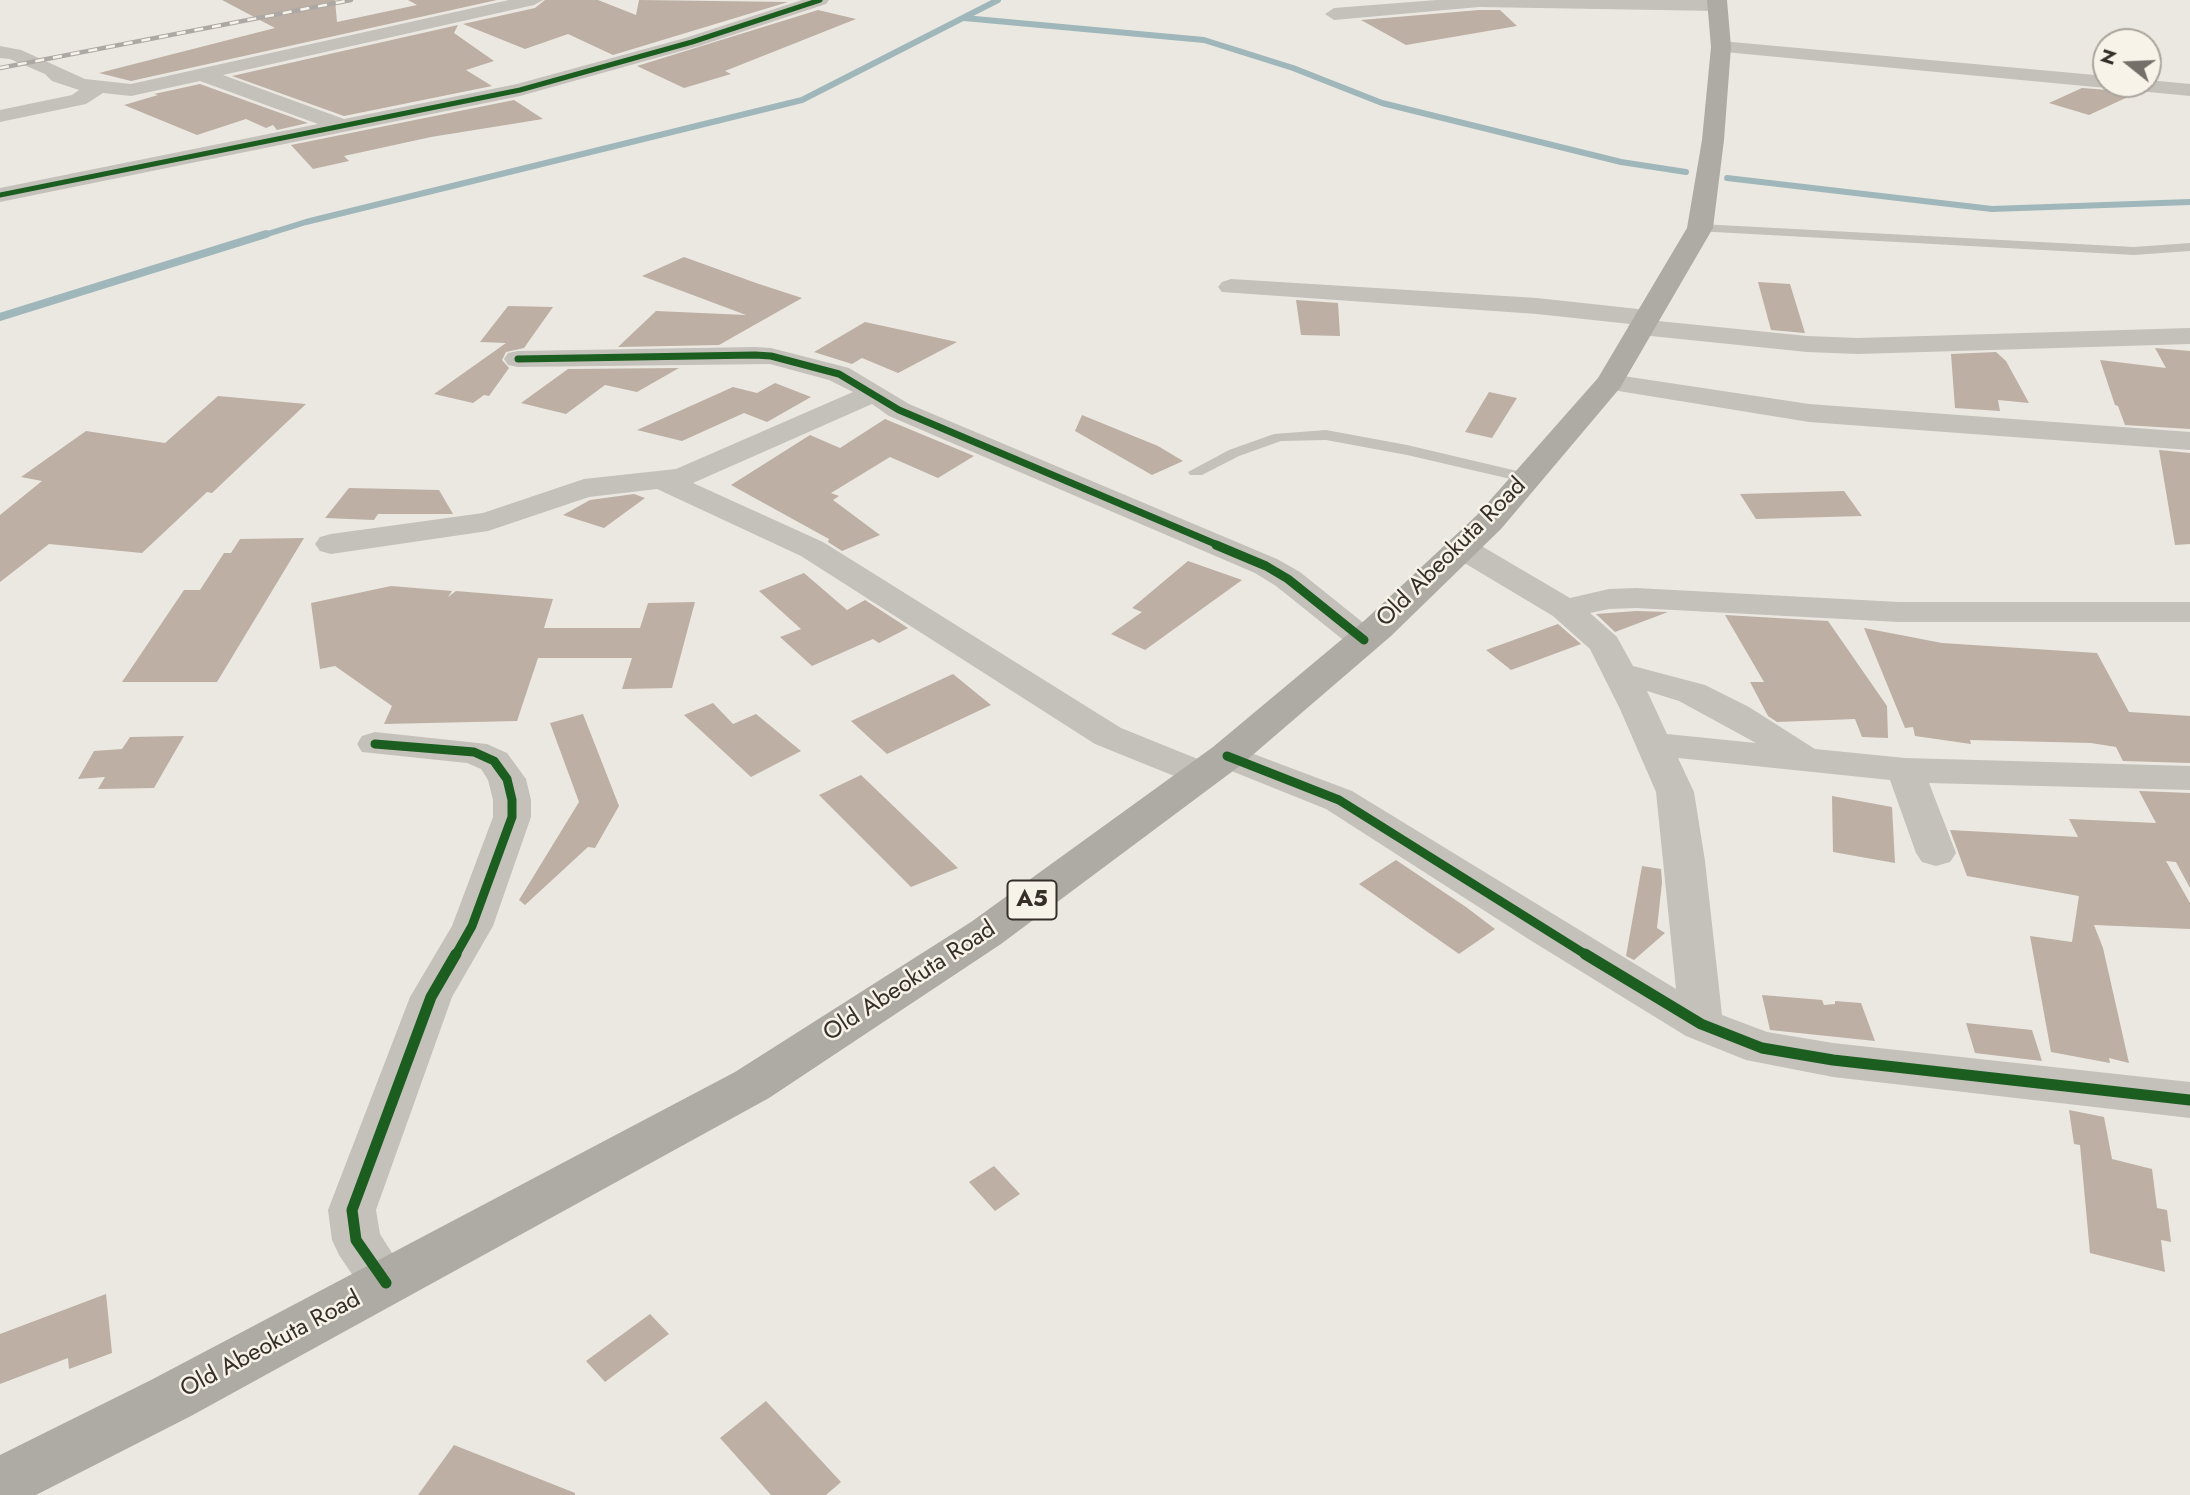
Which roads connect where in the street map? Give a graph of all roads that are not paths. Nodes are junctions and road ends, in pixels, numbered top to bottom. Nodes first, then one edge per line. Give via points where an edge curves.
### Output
1 (534, 0) edge
2 (820, 0) edge
3 (1717, 2) edge
4 (1334, 14) dead end
5 (1721, 47) junction
6 (0, 52) edge
7 (203, 75) junction
8 (2092, 81) edge
9 (2162, 87) edge
10 (97, 88) junction
11 (2190, 90) edge
12 (0, 116) edge
13 (344, 126) junction
14 (0, 195) edge
15 (1700, 228) junction
16 (2190, 247) edge
17 (1231, 287) dead end
18 (1644, 323) junction
19 (2190, 336) edge
20 (518, 359) dead end
21 (1610, 382) junction
22 (874, 393) junction
23 (2190, 441) edge
24 (1196, 472) dead end
25 (1528, 478) junction
26 (664, 481) junction
27 (331, 544) dead end
28 (1462, 548) junction
29 (1565, 610) junction
30 (2190, 612) edge
31 (1364, 640) junction
32 (1620, 673) junction
33 (1736, 715) junction
34 (376, 744) dead end
35 (1653, 744) junction
36 (1715, 750) junction
37 (1810, 760) junction
38 (1214, 765) junction
39 (1905, 770) junction
40 (2190, 778) edge
41 (1936, 853) dead end
42 (1701, 1024) junction
43 (2190, 1100) edge
44 (386, 1283) junction
45 (0, 1484) edge

1 - 7 street
2 - 13 street via 566,79
3 - 4 street via 1479,2
3 - 5 highway, Old Abeokuta Road / A5
5 - 8 street
5 - 15 highway, Old Abeokuta Road / A5
6 - 10 street
7 - 10 street via 131,90
7 - 13 street
9 - 11 street
10 - 12 street via 79,100
13 - 14 street
15 - 16 lane via 2134,251
15 - 18 highway, Old Abeokuta Road / A5
17 - 18 street via 1537,306
18 - 19 street via 1858,346
18 - 21 highway, Old Abeokuta Road / A5
20 - 22 street via 771,356 839,374
21 - 23 street via 1810,413
21 - 25 highway, Old Abeokuta Road / A5
22 - 26 street
22 - 31 street via 899,410 1266,566
24 - 25 lane via 1279,437 1326,435
25 - 28 highway, Old Abeokuta Road / A5
26 - 27 street via 584,488 488,522
26 - 38 street via 812,549 1099,731
28 - 29 street
28 - 31 highway, Old Abeokuta Road / A5
29 - 30 street via 1609,599 1636,598 1899,612
29 - 32 street via 1605,644
31 - 38 highway, Old Abeokuta Road / A5
32 - 33 street via 1692,693
32 - 35 street
33 - 36 street
33 - 37 street
34 - 44 street via 474,752 494,761 508,779 512,800 512,817 472,926 431,997 352,1210 356,1240
35 - 36 street
35 - 42 street via 1675,792
36 - 37 street
37 - 39 street
38 - 42 street via 1339,800
38 - 44 highway, Old Abeokuta Road / A5 via 986,933 752,1085
39 - 40 street
39 - 41 street
42 - 43 street via 1762,1048 1833,1060
44 - 45 highway, Old Abeokuta Road / A5

